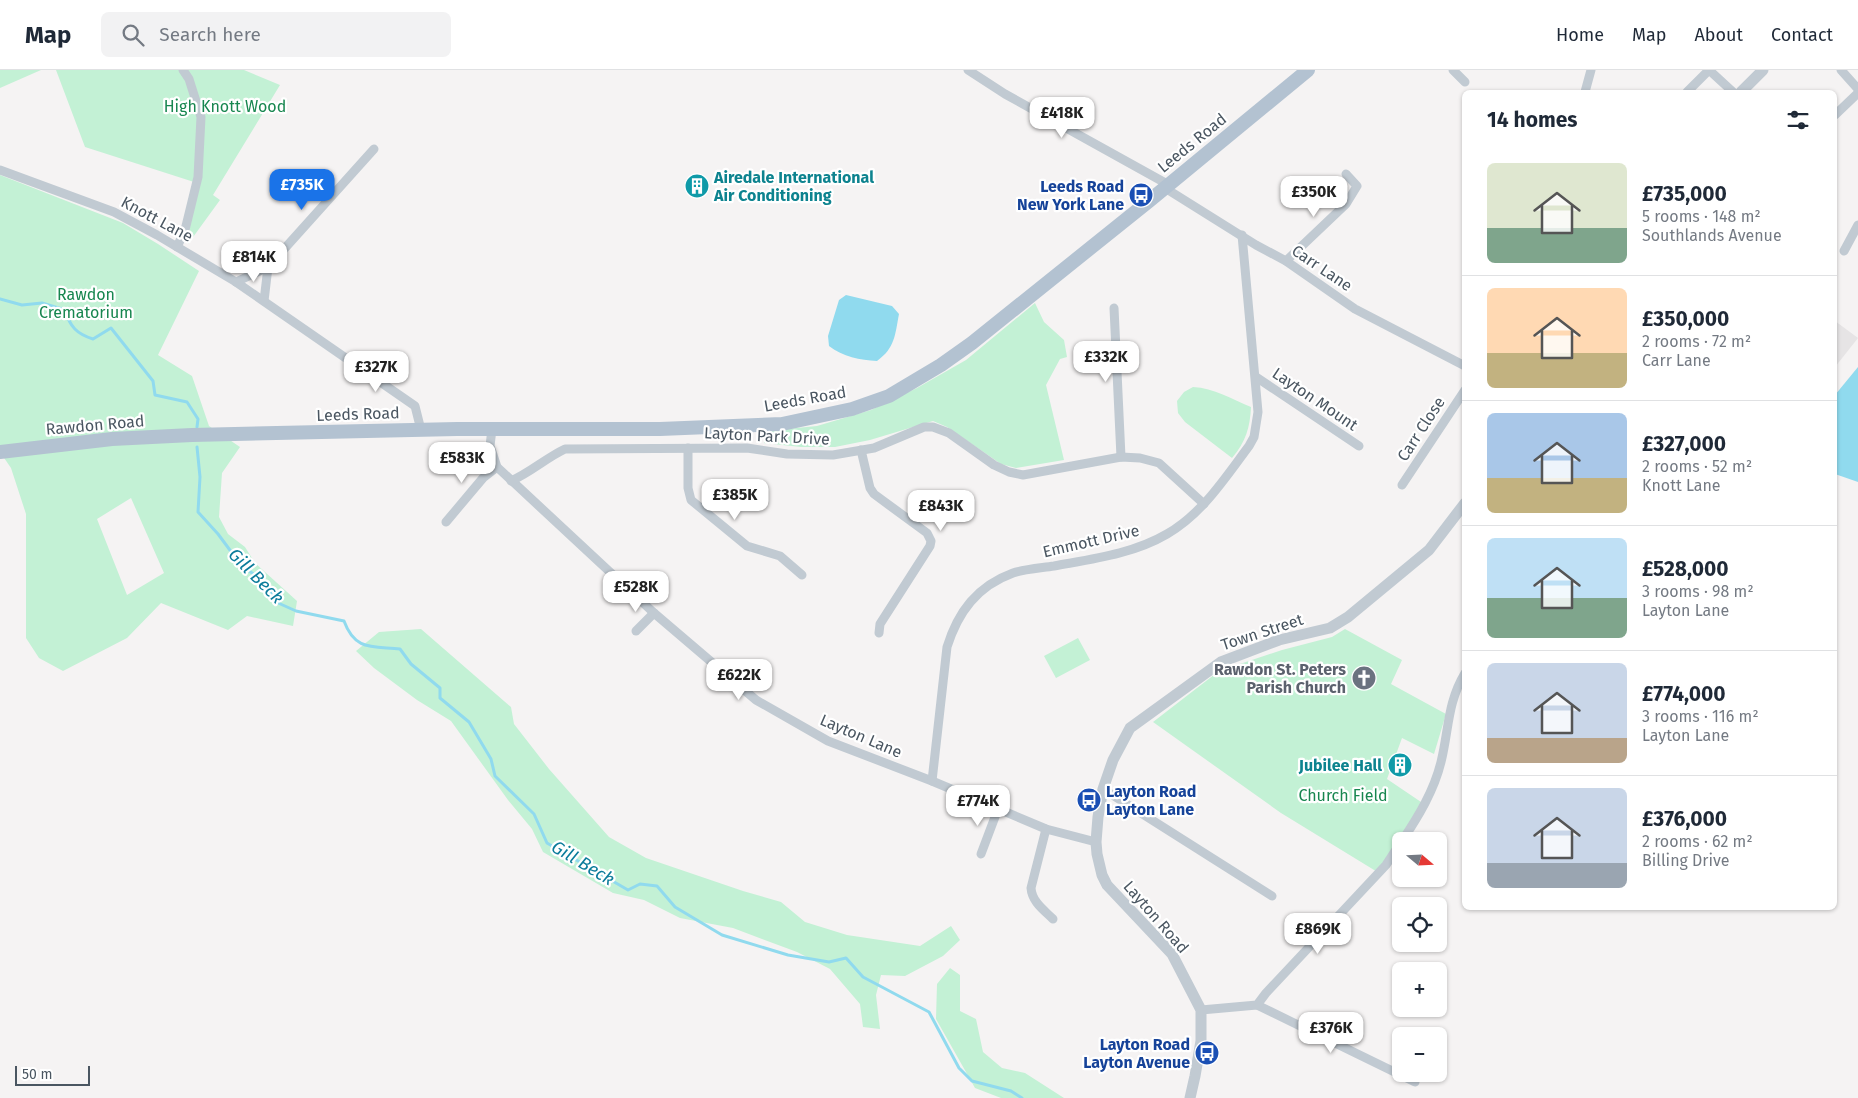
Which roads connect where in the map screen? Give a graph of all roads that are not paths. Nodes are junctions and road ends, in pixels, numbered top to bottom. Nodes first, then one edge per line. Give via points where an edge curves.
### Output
1 (183, 70) edge
2 (968, 70) edge
3 (1308, 70) edge
4 (1453, 70) edge
5 (1591, 70) edge
6 (1763, 70) edge
7 (1841, 70) edge
8 (1466, 82) dead end
9 (1858, 88) edge
10 (1586, 90) edge
11 (1689, 90) edge
12 (1731, 90) edge
13 (1743, 90) edge
14 (1858, 93) edge
15 (1837, 113) edge
16 (374, 149) dead end
17 (0, 170) edge
18 (1346, 174) dead end
19 (1167, 186) junction
20 (1858, 225) edge
21 (1242, 235) junction
22 (177, 246) junction
23 (1844, 251) dead end
24 (1286, 261) junction
25 (268, 267) junction
26 (236, 282) junction
27 (264, 301) junction
28 (1114, 308) dead end
29 (1462, 364) edge
30 (1256, 377) junction
31 (1462, 395) edge
32 (492, 429) junction
33 (421, 430) junction
34 (192, 435) joint
35 (1359, 446) dead end
36 (688, 448) junction
37 (861, 450) junction
38 (0, 452) edge
39 (1121, 457) junction
40 (497, 467) junction
41 (511, 481) junction
42 (1402, 485) dead end
43 (1204, 504) junction
44 (1462, 507) edge
45 (446, 522) dead end
46 (802, 575) dead end
47 (654, 613) junction
48 (636, 630) dead end
49 (879, 633) dead end
50 (1462, 680) edge
51 (932, 780) junction
52 (1103, 789) junction
53 (998, 809) junction
54 (1046, 829) junction
55 (1407, 832) edge
56 (1096, 842) junction
57 (981, 854) dead end
58 (1392, 855) edge
59 (1272, 896) dead end
60 (1053, 919) dead end
61 (1257, 1006) junction
62 (1201, 1010) junction
63 (1392, 1071) edge
64 (1190, 1098) edge

1 - 22 street via 201,117 198,177 185,230
2 - 19 street, Carr Lane
3 - 19 main road, Leeds Road
4 - 8 street
5 - 10 street
6 - 13 street
7 - 9 street
11 - 12 street via 1709,70
14 - 15 street
16 - 25 street
17 - 22 street, Knott Lane via 114,212
18 - 24 street via 1357,186 1350,198
19 - 21 street, Carr Lane
19 - 32 main road, Leeds Road via 972,343 880,400 782,424 660,429
20 - 23 street
21 - 24 street, Carr Lane
21 - 30 street, Emmott Drive
22 - 26 street, Knott Lane
24 - 29 street, Carr Lane via 1355,309
25 - 26 street
25 - 27 street
26 - 27 street, Knott Lane
27 - 33 street, Knott Lane via 415,406
28 - 39 street
30 - 35 street, Layton Mount
30 - 43 street, Emmott Drive via 1258,412 1254,437
31 - 42 street, Carr Close
32 - 33 main road, Leeds Road
32 - 40 street, Layton Lane via 490,446
33 - 34 main road, Leeds Road
34 - 38 main road, Rawdon Road
36 - 37 street, Layton Park Drive via 747,448 786,454 833,455
36 - 41 street, Layton Park Drive via 565,448
36 - 46 street via 691,500 747,546 780,556
37 - 39 street, Layton Park Drive via 934,427 994,465 1023,475
37 - 49 street via 874,494 928,533 931,541 880,624
39 - 43 street, Layton Park Drive via 1159,463
40 - 41 street, Layton Lane
40 - 45 street via 483,478
41 - 47 street, Layton Lane
43 - 51 street, Emmott Drive via 1186,521 1149,543 1109,556 1014,572 985,587 975,597 953,628 948,646
44 - 52 street, Town Street via 1429,550 1348,617 1330,628 1279,640 1221,662 1130,728 1113,760
47 - 48 street
47 - 51 street, Layton Lane via 756,700 828,741
50 - 55 street via 1449,709 1441,763 1420,813
51 - 53 street, Layton Lane
52 - 56 street, Town Street
52 - 59 street
53 - 54 street, Layton Lane
53 - 57 street
54 - 56 street, Layton Lane
54 - 60 street via 1031,888 1034,900
56 - 62 street, Layton Road via 1100,870 1107,885 1172,954
58 - 61 street
61 - 62 street
61 - 63 street
62 - 64 street, Layton Road via 1202,1040

